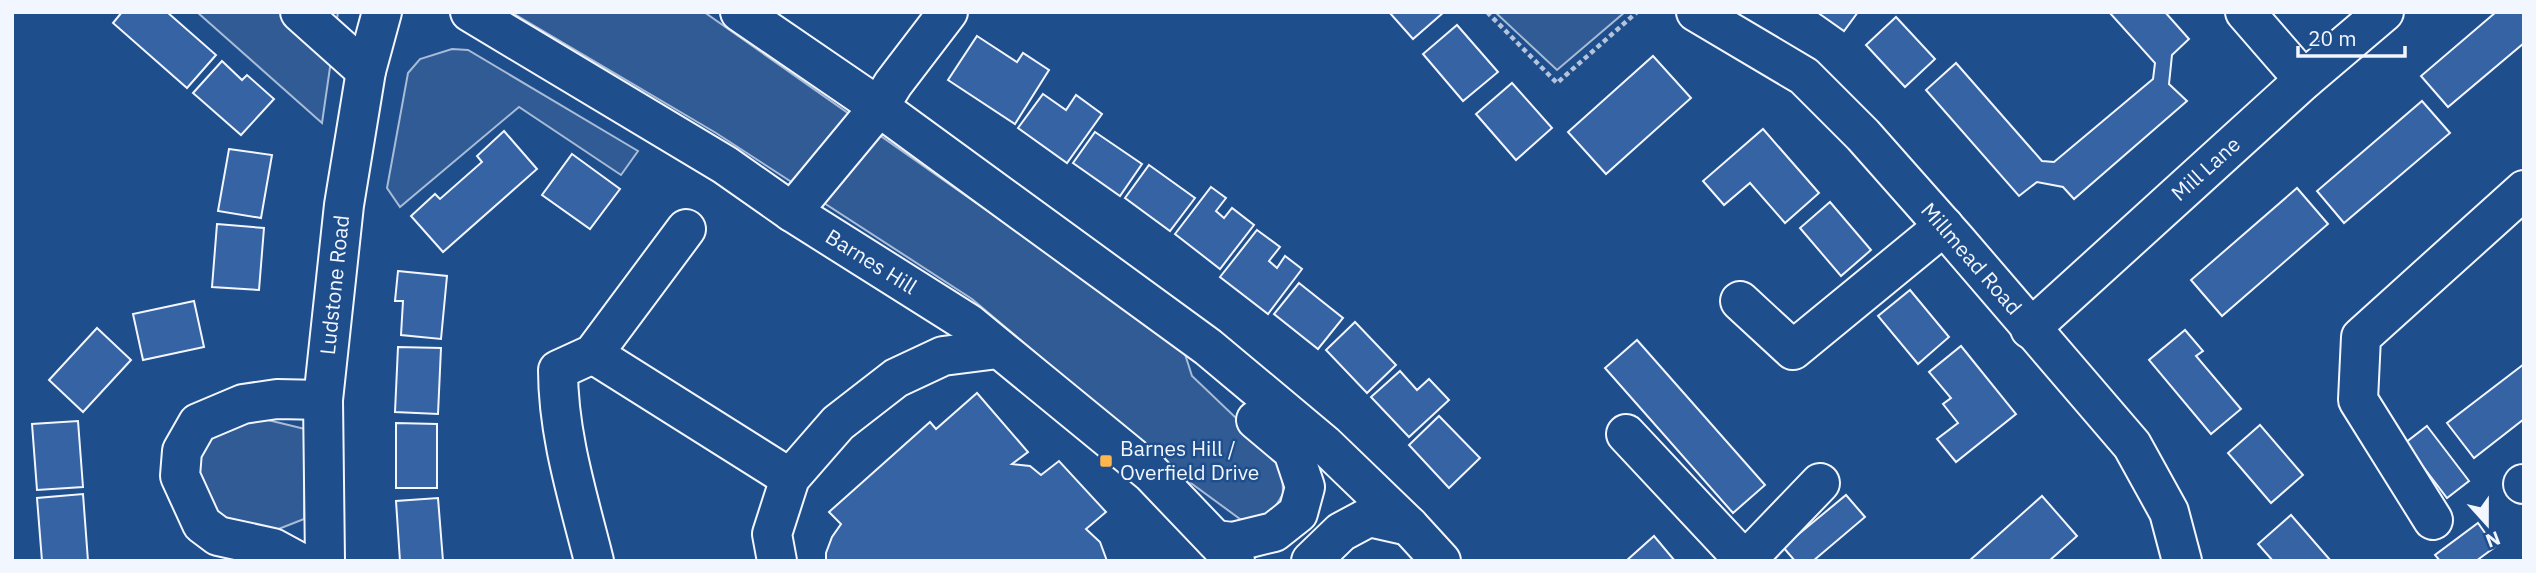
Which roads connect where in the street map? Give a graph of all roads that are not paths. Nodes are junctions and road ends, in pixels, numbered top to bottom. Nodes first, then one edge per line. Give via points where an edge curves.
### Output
1 (300, 12) edge
2 (382, 12) edge
3 (470, 12) edge
4 (740, 12) edge
5 (948, 12) edge
6 (1696, 12) edge
7 (2245, 12) edge
8 (2384, 12) edge
9 (366, 71) junction
10 (2304, 80) junction
11 (879, 107) junction
12 (2524, 190) edge
13 (792, 212) junction
14 (1944, 226) junction
15 (686, 229) dead end
16 (1740, 301) dead end
17 (2030, 329) junction
18 (1208, 347) junction
19 (998, 349) junction
20 (593, 354) junction
21 (323, 400) junction
22 (1626, 435) dead end
23 (790, 478) junction
24 (1820, 483) dead end
25 (2433, 520) dead end
26 (1409, 526) junction
27 (1218, 552) edge
28 (776, 557) edge
29 (1745, 560) edge
30 (297, 561) edge
31 (325, 561) edge
32 (594, 561) edge
33 (1311, 561) edge
34 (1441, 561) edge
35 (2182, 561) edge

1 - 9 main road
2 - 9 main road, Ludstone Road
3 - 13 main road, Barnes Hill via 725,165
4 - 11 main road
5 - 11 main road
6 - 14 main road, Millmead Road via 1804,76
7 - 10 main road
8 - 10 main road, Mill Lane
9 - 21 main road, Ludstone Road via 344,205
10 - 17 main road, Mill Lane
11 - 13 main road
11 - 18 main road
12 - 25 main road via 2361,337 2358,401
13 - 19 main road, Barnes Hill via 968,323
14 - 16 main road via 1793,350
14 - 17 main road, Millmead Road
15 - 20 main road
17 - 35 main road, Millmead Road via 2132,445 2169,512
18 - 26 main road via 1324,444
18 - 27 main road via 1212,382 1293,451 1305,487 1298,513 1274,532 1233,542
19 - 23 main road via 943,356 896,378 838,423
19 - 27 main road, Barnes Hill via 1151,473
20 - 23 main road
20 - 32 main road via 558,369 558,403
21 - 30 main road via 243,404 198,423 182,451 180,476 202,524 218,536 273,548
21 - 31 main road, Ludstone Road
22 - 29 main road
23 - 28 main road via 772,534
24 - 29 main road
26 - 33 main road via 1369,517 1341,532
26 - 34 main road

